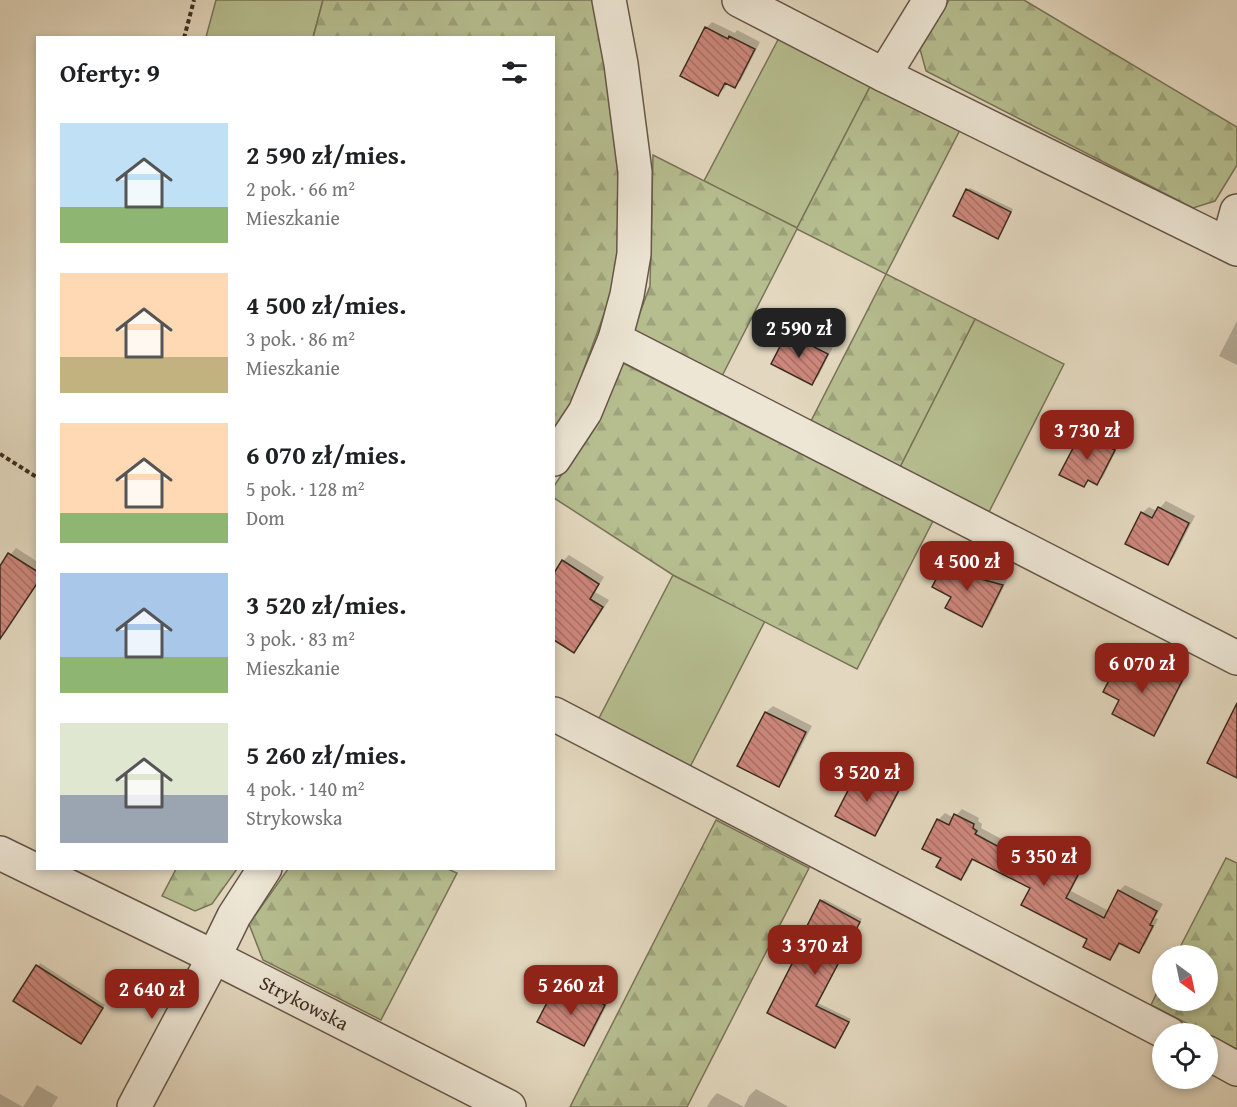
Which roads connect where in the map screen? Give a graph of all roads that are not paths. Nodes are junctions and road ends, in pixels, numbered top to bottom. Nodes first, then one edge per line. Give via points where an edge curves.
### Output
1 (609, 0) edge
2 (739, 0) edge
3 (930, 0) edge
4 (884, 75) junction
5 (1237, 211) edge
6 (1233, 247) edge
7 (615, 339) junction
8 (555, 457) edge
9 (1237, 658) edge
10 (555, 715) edge
11 (0, 853) edge
12 (264, 870) edge
13 (214, 957) junction
14 (1152, 1025) edge
15 (1218, 1059) edge
16 (1237, 1069) edge
17 (134, 1107) edge
18 (509, 1107) edge

1 - 7 street via 635,172 634,254
2 - 4 street
3 - 4 street
4 - 6 street
5 - 6 street
7 - 8 street via 585,412
7 - 9 street
10 - 14 street
11 - 13 street, Strykowska
12 - 13 street
13 - 17 street
13 - 18 street, Strykowska
15 - 16 street

